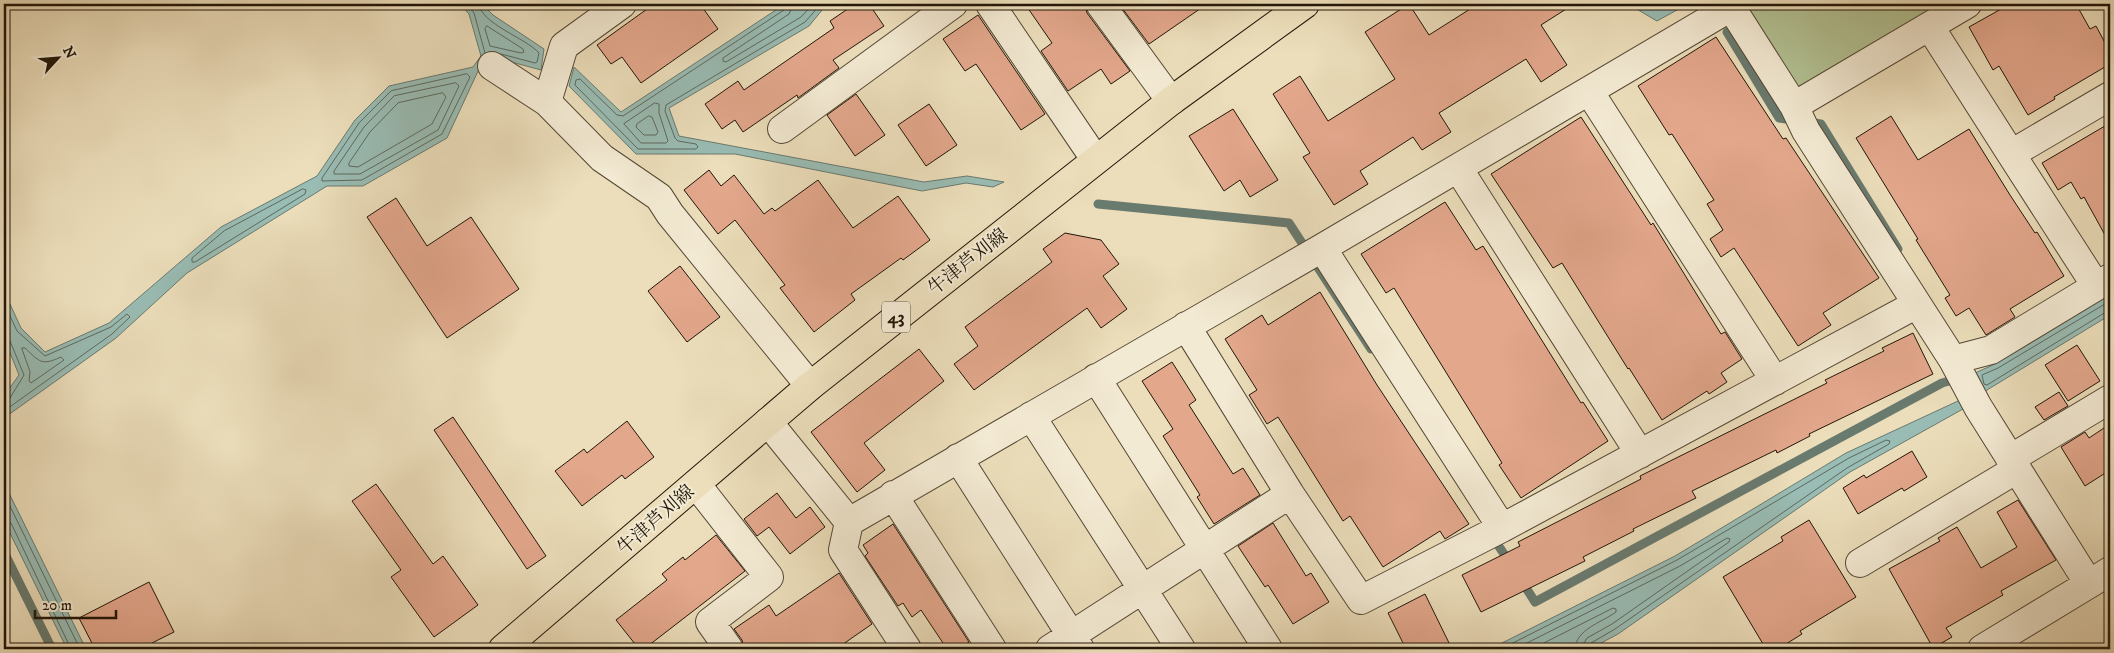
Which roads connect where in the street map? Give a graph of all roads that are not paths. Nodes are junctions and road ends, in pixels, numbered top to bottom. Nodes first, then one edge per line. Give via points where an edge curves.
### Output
1 (622, 4) edge
2 (953, 4) edge
3 (990, 4) edge
4 (1100, 4) edge
5 (1305, 4) edge
6 (1967, 4) edge
7 (1730, 5) edge
8 (1930, 27) junction
9 (492, 66) dead end
10 (1589, 91) junction
11 (2110, 96) edge
12 (1170, 100) junction
13 (547, 102) junction
14 (1794, 106) junction
15 (782, 129) dead end
16 (2011, 154) junction
17 (1095, 159) junction
18 (1458, 168) junction
19 (1313, 253) junction
20 (2103, 282) edge
21 (1917, 304) junction
22 (1186, 326) junction
23 (1962, 361) junction
24 (1096, 378) junction
25 (1775, 380) junction
26 (810, 386) junction
27 (2110, 399) edge
28 (1031, 416) junction
29 (768, 422) junction
30 (1640, 454) junction
31 (958, 458) junction
32 (2014, 464) junction
33 (696, 484) junction
34 (1290, 494) junction
35 (893, 495) junction
36 (849, 522) junction
37 (1494, 532) junction
38 (1204, 548) junction
39 (1860, 563) dead end
40 (2100, 577) edge
41 (1142, 589) junction
42 (516, 645) edge
43 (1067, 645) edge
44 (729, 649) edge
45 (907, 649) edge
46 (992, 649) edge
47 (1181, 649) edge
48 (1268, 649) edge
49 (1982, 649) edge

1 - 13 street via 564,46
2 - 15 street
3 - 17 street
4 - 12 street
5 - 12 main road, 牛津芦刈線 / 43
6 - 8 street
7 - 10 street
7 - 14 street
8 - 14 street
8 - 16 street
9 - 13 street
10 - 18 street
10 - 25 street
11 - 16 street
12 - 17 main road, 牛津芦刈線 / 43
13 - 26 street via 602,158 659,197
14 - 21 street via 1806,132
16 - 20 street
17 - 26 main road, 牛津芦刈線 / 43
18 - 19 street
18 - 30 street
19 - 22 street
19 - 37 street
20 - 23 street via 1991,350
21 - 23 street
21 - 25 street
22 - 24 street
22 - 34 street
23 - 32 street via 1978,407
24 - 28 street
24 - 38 street
25 - 30 street
26 - 29 main road, 牛津芦刈線 / 43
27 - 32 street
28 - 31 street
28 - 41 street
29 - 33 main road, 牛津芦刈線 / 43
29 - 36 street
30 - 37 street
31 - 35 street
31 - 43 street
32 - 39 street
32 - 40 street
33 - 42 main road, 牛津芦刈線 / 43
33 - 44 street via 769,578 710,622
34 - 37 street via 1361,600
34 - 38 street
35 - 36 street
35 - 46 street
36 - 45 street via 842,550
38 - 41 street
38 - 48 street
40 - 49 street
41 - 43 street
41 - 47 street

